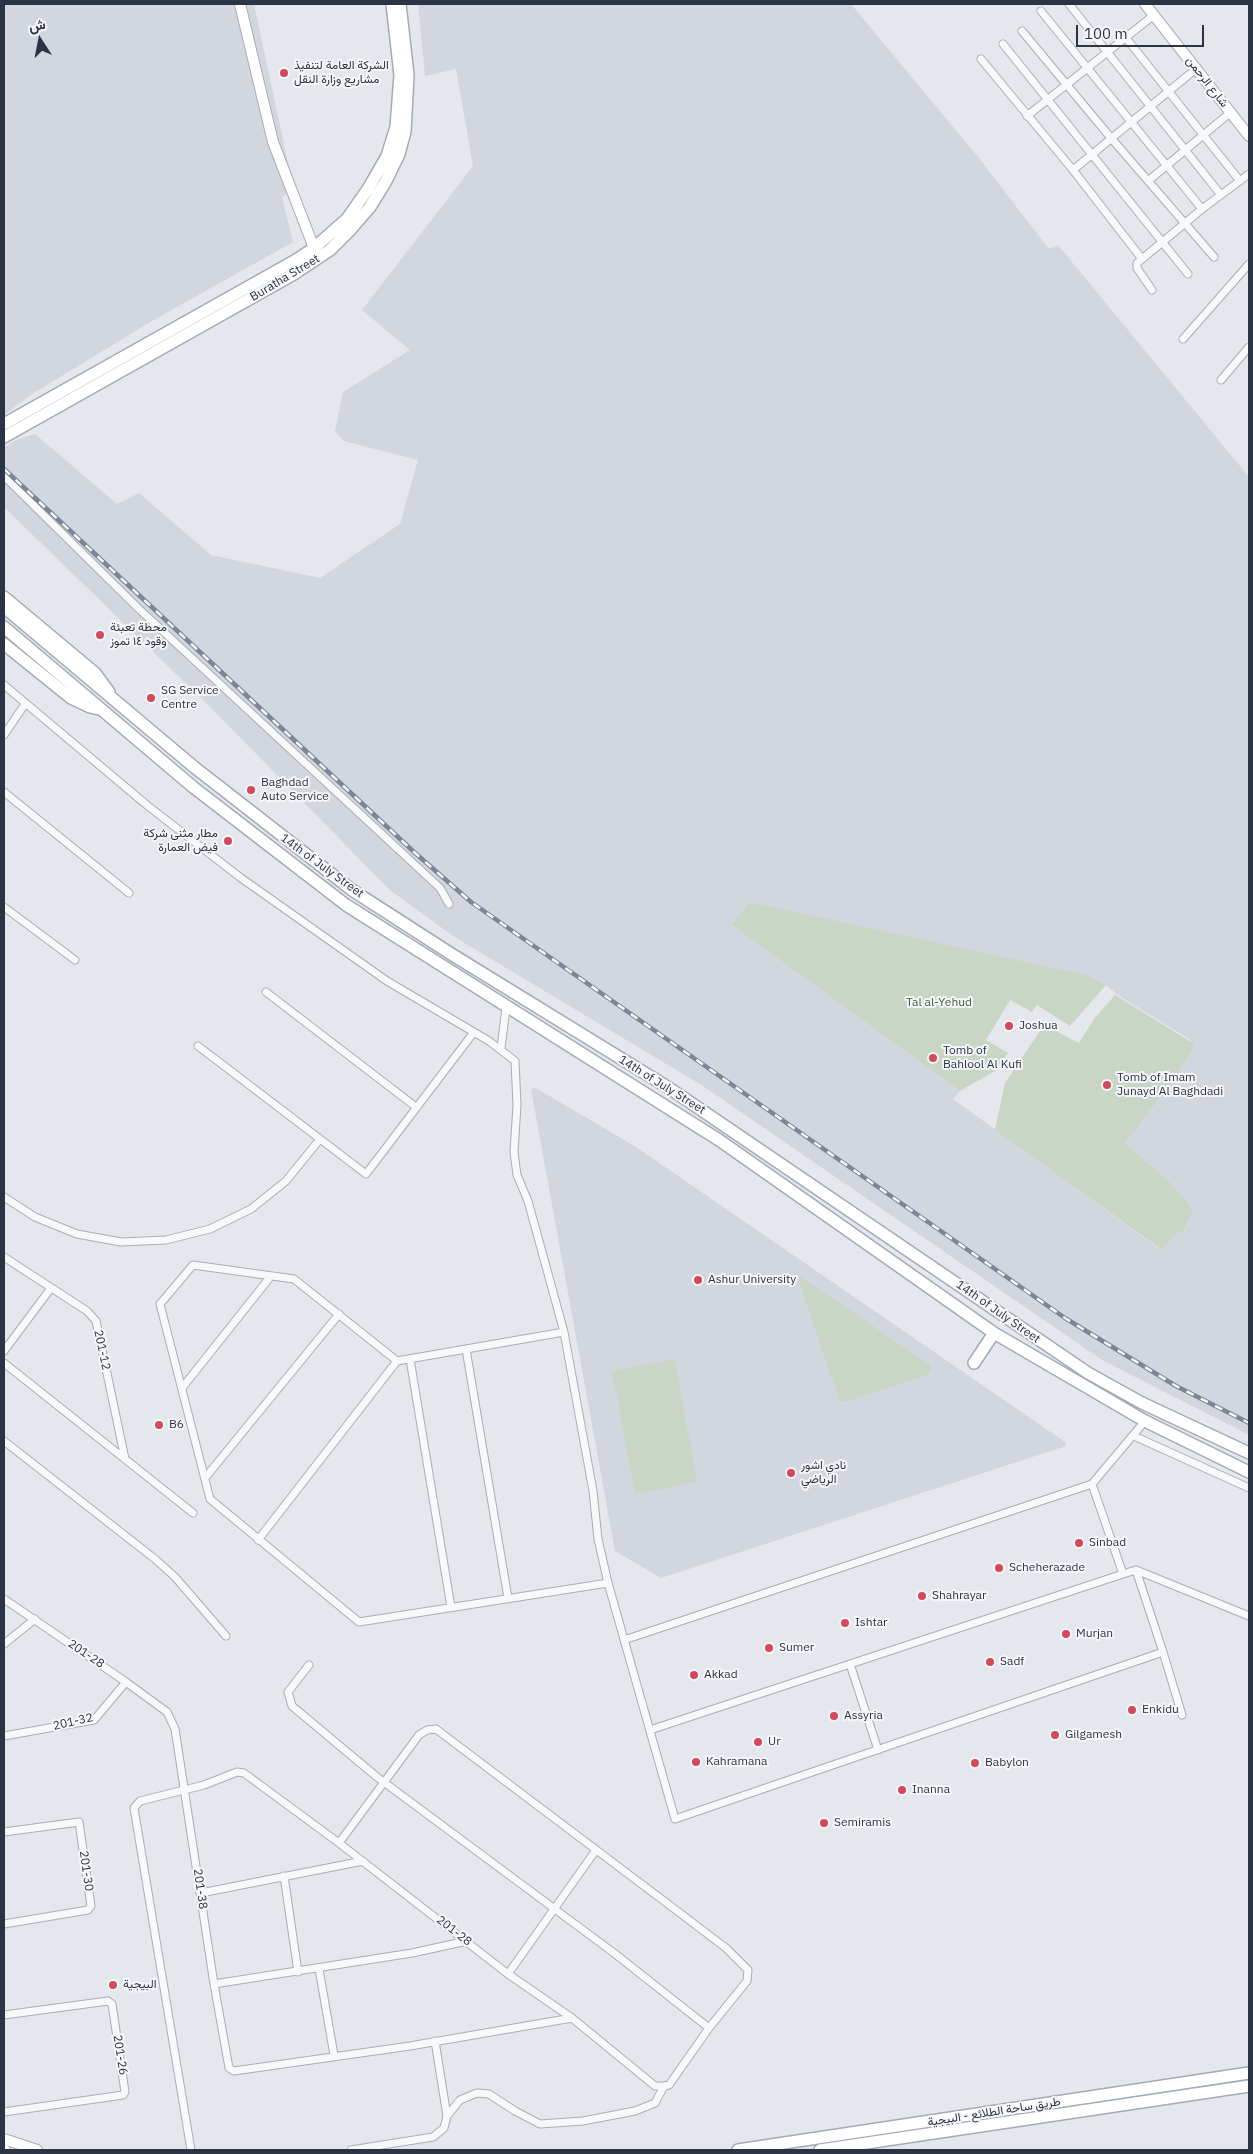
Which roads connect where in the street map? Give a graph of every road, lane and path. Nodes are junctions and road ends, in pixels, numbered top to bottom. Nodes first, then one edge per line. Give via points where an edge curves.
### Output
1 (240, 4) edge
2 (392, 4) edge
3 (400, 4) edge
4 (1068, 4) edge
5 (1146, 4) edge
6 (1040, 11) dead end
7 (1154, 16) junction
8 (1022, 31) dead end
9 (1126, 38) junction
10 (1002, 44) dead end
11 (1107, 53) junction
12 (981, 59) dead end
13 (1087, 68) junction
14 (1197, 68) junction
15 (1067, 84) junction
16 (1169, 92) junction
17 (1047, 100) junction
18 (1150, 106) junction
19 (1231, 112) junction
20 (1026, 116) junction
21 (1131, 122) junction
22 (1203, 135) junction
23 (1249, 136) edge
24 (1111, 138) junction
25 (1186, 151) junction
26 (1092, 154) junction
27 (1167, 166) junction
28 (1072, 170) junction
29 (1249, 174) edge
30 (1148, 181) junction
31 (1240, 181) junction
32 (1221, 195) junction
33 (1202, 209) junction
34 (1184, 223) junction
35 (1162, 244) junction
36 (314, 248) junction
37 (1214, 257) dead end
38 (1142, 259) junction
39 (1249, 264) edge
40 (1188, 274) dead end
41 (1152, 290) dead end
42 (1183, 339) dead end
43 (1249, 346) edge
44 (1221, 380) dead end
45 (4, 424) edge
46 (4, 437) edge
47 (4, 476) edge
48 (4, 596) edge
49 (4, 607) edge
50 (4, 627) edge
51 (4, 644) edge
52 (4, 685) edge
53 (112, 699) junction
54 (25, 704) junction
55 (102, 709) junction
56 (4, 735) edge
57 (4, 792) edge
58 (129, 893) dead end
59 (449, 904) dead end
60 (4, 907) edge
61 (75, 960) dead end
62 (266, 992) dead end
63 (506, 1008) junction
64 (474, 1032) junction
65 (198, 1046) dead end
66 (501, 1048) junction
67 (416, 1108) junction
68 (320, 1139) junction
69 (4, 1197) edge
70 (4, 1257) edge
71 (270, 1276) junction
72 (51, 1288) junction
73 (339, 1314) junction
74 (564, 1332) junction
75 (994, 1333) junction
76 (466, 1349) junction
77 (4, 1351) edge
78 (410, 1358) junction
79 (398, 1361) junction
80 (4, 1363) edge
81 (974, 1363) dead end
82 (182, 1388) junction
83 (1145, 1421) junction
84 (1134, 1436) junction
85 (4, 1441) edge
86 (1249, 1454) edge
87 (125, 1459) junction
88 (1249, 1472) edge
89 (205, 1478) junction
90 (1092, 1484) junction
91 (1249, 1488) edge
92 (194, 1514) dead end
93 (258, 1540) junction
94 (1136, 1570) junction
95 (1123, 1574) junction
96 (608, 1583) junction
97 (508, 1598) junction
98 (4, 1599) edge
99 (451, 1607) junction
100 (1249, 1616) edge
101 (35, 1619) junction
102 (226, 1636) dead end
103 (624, 1640) junction
104 (4, 1644) edge
105 (1163, 1652) junction
106 (850, 1664) junction
107 (309, 1665) dead end
108 (126, 1682) junction
109 (167, 1712) joint
110 (1182, 1715) dead end
111 (650, 1730) junction
112 (4, 1736) edge
113 (878, 1750) junction
114 (385, 1783) junction
115 (186, 1789) junction
116 (4, 1832) edge
117 (340, 1843) junction
118 (596, 1850) junction
119 (363, 1861) junction
120 (284, 1876) junction
121 (201, 1893) junction
122 (554, 1909) junction
123 (4, 1924) edge
124 (467, 1941) junction
125 (319, 1969) junction
126 (298, 1972) junction
127 (508, 1974) junction
128 (214, 1984) junction
129 (4, 2015) edge
130 (572, 2018) junction
131 (710, 2028) junction
132 (435, 2041) junction
133 (334, 2055) junction
134 (1249, 2073) edge
135 (664, 2086) junction
136 (1249, 2086) edge
137 (4, 2112) edge
138 (447, 2116) junction
139 (4, 2138) edge
140 (37, 2150) edge
141 (191, 2150) edge
142 (351, 2150) edge
143 (738, 2150) edge
144 (820, 2150) edge

1 - 36 street via 273,142
2 - 36 main road, Buratha Street via 400,76 393,141 360,202 347,219
3 - 46 main road, Buratha Street via 408,75 405,132 399,154 386,180 370,207 352,228 330,250 294,274
4 - 11 street
5 - 7 street, شارع الرحمن
6 - 13 street
7 - 9 street
7 - 14 street, شارع الرحمن
8 - 15 street
9 - 11 street
9 - 16 street
10 - 17 street
11 - 13 street
11 - 18 street
12 - 20 street
13 - 15 street
13 - 21 street
14 - 16 street
14 - 19 street, شارع الرحمن
15 - 17 street
15 - 24 street
16 - 18 street
16 - 22 street
17 - 20 street
17 - 26 street
18 - 21 street
18 - 25 street
19 - 22 street
19 - 23 street, شارع الرحمن
20 - 28 street
21 - 24 street
21 - 27 street
22 - 25 street
22 - 31 street
24 - 26 street
24 - 30 street
25 - 27 street
25 - 32 street
26 - 28 street
26 - 35 street
27 - 30 street
27 - 33 street
28 - 38 street
29 - 31 street
30 - 34 street
31 - 32 street
32 - 33 street
33 - 34 street
34 - 35 street
34 - 37 street
35 - 38 street
35 - 40 street
36 - 45 main road, Buratha Street
38 - 41 street via 1137,268
39 - 42 street
43 - 44 street
47 - 59 street via 140,610 440,888
48 - 53 main road via 95,673
49 - 53 main road, 14th of July Street
50 - 55 main road, 14th of July Street
51 - 55 main road, 14th of July Street via 72,698
52 - 54 street
53 - 86 main road, 14th of July Street via 352,890 685,1098 1088,1373
54 - 56 street
54 - 64 street via 241,878 387,981
55 - 63 main road, 14th of July Street via 186,781 311,880
57 - 58 street
60 - 61 street
62 - 67 street
63 - 66 street
63 - 75 main road, 14th of July Street via 719,1140
64 - 66 street
64 - 67 street
65 - 68 street
66 - 74 street via 515,1061 514,1152 517,1175 528,1201
67 - 68 street via 366,1174
68 - 69 street via 286,1181 250,1209 210,1229 166,1240 121,1242 77,1234 35,1217
70 - 72 street, 201-12
71 - 73 street via 294,1279
71 - 82 street
71 - 82 street via 193,1264 160,1304
72 - 77 street
72 - 87 street, 201-12 via 87,1311 96,1321
73 - 79 street
73 - 89 street
74 - 76 street
74 - 96 street
75 - 81 main road
75 - 83 main road, 14th of July Street
76 - 78 street
76 - 97 street
78 - 79 street
78 - 99 street
79 - 93 street
80 - 87 street
82 - 89 street
83 - 84 street
83 - 88 main road, 14th of July Street
84 - 90 street
84 - 91 street
85 - 102 street via 155,1559
87 - 92 street
89 - 93 street via 210,1500
90 - 95 street
90 - 103 street
93 - 99 street via 359,1622
94 - 95 street
94 - 100 street
94 - 105 street
95 - 106 street
96 - 97 street
96 - 103 street
97 - 99 street
98 - 101 street, 201-28
101 - 104 street
101 - 108 street, 201-28
103 - 111 street
105 - 110 street
105 - 113 street
106 - 111 street
106 - 113 street
107 - 114 street via 288,1692 292,1706
108 - 109 street, 201-28
108 - 112 street, 201-32 via 94,1720
109 - 115 street, 201-38 via 175,1729
111 - 113 street via 675,1819
114 - 117 street
114 - 118 street via 419,1735 427,1730 436,1730
114 - 122 street
115 - 117 street, 201-28 via 237,1772 244,1773
115 - 121 street, 201-38
115 - 141 street via 140,1801 134,1808
116 - 123 street, 201-30 via 80,1822 91,1906 88,1910
117 - 119 street, 201-28
118 - 122 street
118 - 131 street via 726,1948 748,1970 747,1981
119 - 120 street
119 - 124 street, 201-28
120 - 121 street
120 - 126 street
121 - 128 street, 201-38
122 - 127 street
122 - 131 street
124 - 125 street
124 - 127 street, 201-28
125 - 126 street
125 - 133 street
126 - 128 street
127 - 130 street, 201-28
128 - 133 street, 201-38 via 229,2068 234,2070
129 - 137 street, 201-26 via 108,2001 112,2004 125,2092 123,2095
130 - 132 street
130 - 135 street, 201-28 via 655,2086
131 - 135 street via 669,2085
132 - 133 street
132 - 138 street
134 - 143 main road, طريق ساحة الطلائع - البيجية
135 - 138 street via 655,2103 635,2111 583,2120 540,2124 514,2112 489,2094 477,2093 460,2100
136 - 144 main road, طريق ساحة الطلائع - البيجية
138 - 142 street via 444,2128 433,2138
139 - 140 street

